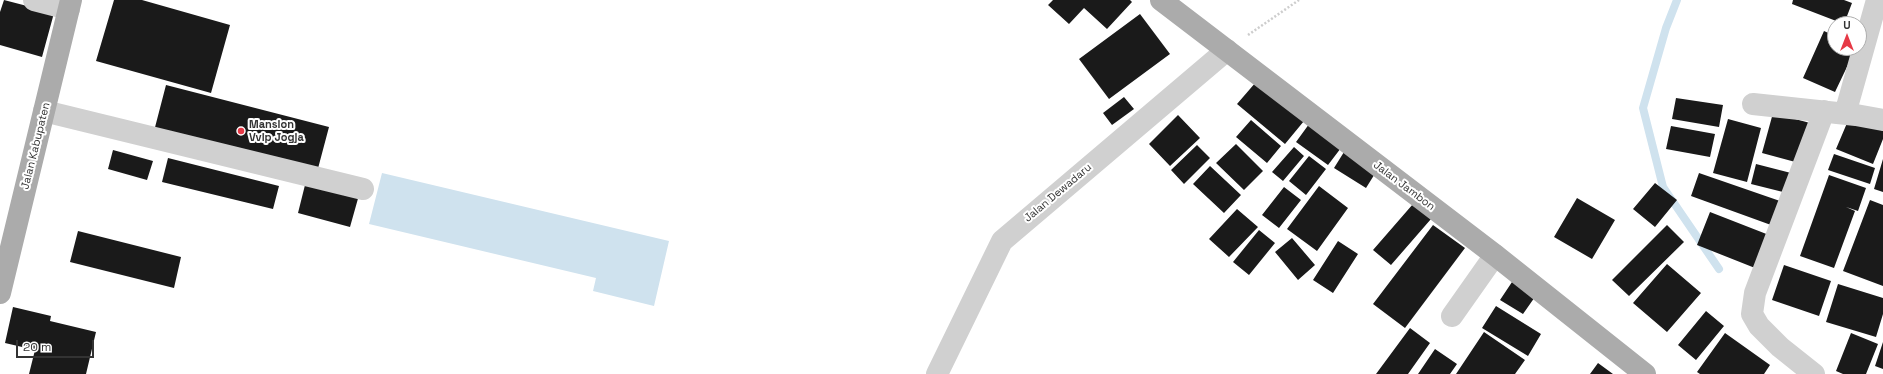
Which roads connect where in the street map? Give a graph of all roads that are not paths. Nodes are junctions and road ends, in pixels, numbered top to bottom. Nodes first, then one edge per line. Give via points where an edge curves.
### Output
1 (34, 0) edge
2 (1161, 0) edge
3 (1877, 0) edge
4 (70, 5) edge
5 (1227, 50) junction
6 (1753, 104) dead end
7 (44, 112) junction
8 (1824, 112) junction
9 (1845, 114) junction
10 (1883, 120) edge
11 (363, 189) dead end
12 (1495, 255) junction
13 (0, 293) edge
14 (1452, 316) dead end
15 (937, 374) edge
16 (1645, 374) edge
17 (1814, 374) edge

1 - 4 street
2 - 5 main road, Jalan Jambon
3 - 9 street
4 - 7 main road, Jalan Kabupaten
5 - 12 main road, Jalan Jambon
5 - 15 street, Jalan Dewadaru via 1002,241
6 - 8 street
7 - 11 street
7 - 13 main road, Jalan Kabupaten
8 - 9 street
8 - 17 street via 1755,293 1752,314 1759,326 1780,347
9 - 10 street
12 - 14 street
12 - 16 main road, Jalan Jambon

